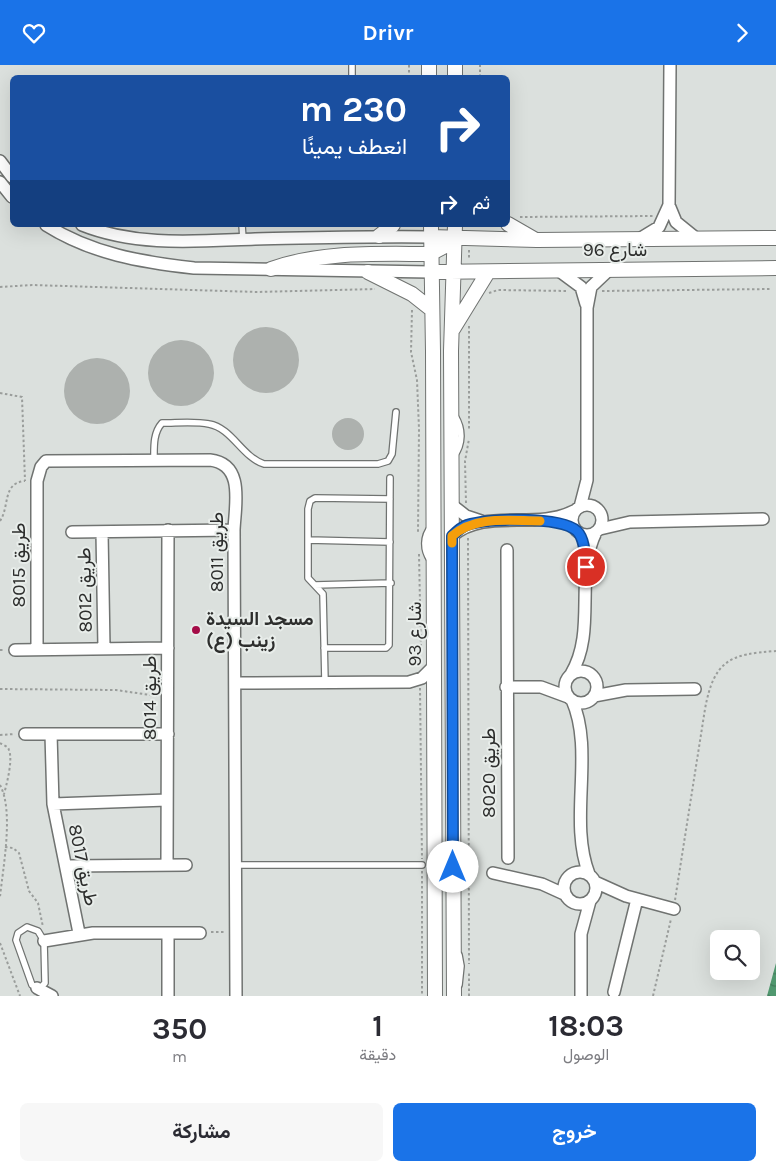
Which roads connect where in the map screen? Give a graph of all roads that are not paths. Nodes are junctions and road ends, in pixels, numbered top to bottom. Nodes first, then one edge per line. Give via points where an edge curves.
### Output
1 (670, 65) edge
2 (0, 161) edge
3 (10, 174) edge
4 (0, 182) edge
5 (10, 194) edge
6 (668, 211) junction
7 (512, 221) edge
8 (50, 227) edge
9 (90, 227) edge
10 (242, 227) edge
11 (390, 227) edge
12 (430, 231) edge
13 (454, 231) edge
14 (379, 236) junction
15 (641, 238) junction
16 (776, 238) edge
17 (243, 239) junction
18 (697, 239) junction
19 (537, 240) junction
20 (430, 254) junction
21 (776, 268) edge
22 (270, 269) junction
23 (557, 269) junction
24 (610, 269) junction
25 (368, 271) junction
26 (430, 271) junction
27 (454, 272) junction
28 (488, 272) junction
29 (586, 291) junction
30 (431, 309) junction
31 (452, 332) junction
32 (396, 412) dead end
33 (154, 460) junction
34 (390, 478) dead end
35 (587, 480) junction
36 (37, 481) joint
37 (390, 499) junction
38 (452, 505) junction
39 (577, 509) junction
40 (598, 509) junction
41 (763, 519) dead end
42 (467, 520) junction
43 (547, 521) junction
44 (630, 522) junction
45 (234, 530) junction
46 (168, 531) junction
47 (577, 531) junction
48 (598, 531) junction
49 (72, 532) dead end
50 (102, 532) junction
51 (452, 536) junction
52 (308, 541) junction
53 (390, 542) junction
54 (507, 550) dead end
55 (586, 567) junction
56 (390, 583) junction
57 (315, 585) junction
58 (582, 643) junction
59 (168, 647) junction
60 (104, 648) junction
61 (324, 648) junction
62 (37, 649) junction
63 (15, 650) dead end
64 (434, 666) junction
65 (569, 677) junction
66 (593, 677) junction
67 (325, 682) junction
68 (236, 683) junction
69 (415, 684) junction
70 (506, 687) junction
71 (541, 687) junction
72 (695, 689) dead end
73 (626, 690) junction
74 (434, 697) junction
75 (570, 698) junction
76 (593, 698) junction
77 (580, 732) junction
78 (25, 734) road end
79 (51, 734) junction
80 (168, 734) junction
81 (168, 800) junction
82 (53, 804) junction
83 (581, 844) junction
84 (508, 858) dead end
85 (167, 865) junction
86 (186, 865) dead end
87 (236, 865) junction
88 (422, 865) road end
89 (66, 866) junction
90 (493, 873) dead end
91 (568, 877) junction
92 (592, 878) junction
93 (542, 884) junction
94 (567, 898) junction
95 (631, 898) junction
96 (591, 900) junction
97 (674, 909) road end
98 (79, 933) junction
99 (168, 933) junction
100 (200, 933) road end
101 (581, 934) junction
102 (42, 937) junction
103 (37, 988) junction
104 (614, 992) dead end
105 (52, 996) edge
106 (168, 996) edge
107 (236, 996) edge
108 (435, 996) edge
109 (454, 996) edge
110 (581, 996) edge

1 - 6 street
2 - 3 street
4 - 5 street
6 - 15 street via 659,227
6 - 18 street
7 - 19 street
8 - 22 street via 75,241 129,260 194,269
9 - 17 street via 140,240
10 - 17 lane
11 - 14 street
12 - 13 street, شارع 96
12 - 14 street
12 - 20 street, شارع 93
13 - 19 street, شارع 96
13 - 20 street via 445,246
13 - 27 street, شارع 93
14 - 17 street
15 - 18 street, شارع 96
15 - 19 street, شارع 96
16 - 18 street, شارع 96
20 - 22 street via 328,255
20 - 26 street, شارع 93
21 - 24 street, شارع 96
22 - 25 street
23 - 24 street, شارع 96
23 - 28 street, شارع 96
23 - 29 street
24 - 29 street
25 - 26 street
25 - 30 street via 412,294
26 - 27 street, شارع 96
26 - 30 street, شارع 93
27 - 28 street, شارع 96
27 - 31 street, شارع 93
28 - 31 street
29 - 35 street
30 - 64 street, شارع 93
31 - 38 street, شارع 93
32 - 33 lane via 392,454 388,461 378,464 264,464 251,458 224,431 209,424 162,423 154,440
33 - 36 street, طريق 8011 via 51,460 41,467
33 - 45 street, طريق 8011 via 224,463 236,482
34 - 37 lane
35 - 39 street
35 - 40 street
36 - 62 street, طريق 8015
37 - 52 lane via 315,498 310,501 308,509
37 - 53 lane
38 - 42 street
38 - 51 street, شارع 93
39 - 40 street via 591,505
39 - 43 street
39 - 47 street via 572,521
40 - 44 street via 610,517
40 - 48 street via 602,522
41 - 44 street
42 - 43 street
42 - 51 street
43 - 47 street
44 - 48 street
45 - 46 street, طريق 8012
45 - 68 street, طريق 8011
46 - 50 street, طريق 8012
46 - 59 street, طريق 8014
47 - 48 street via 588,535
47 - 55 street
48 - 55 street
49 - 50 street, طريق 8012
50 - 60 street, طريق 8012
51 - 109 street, شارع 93
52 - 53 lane
52 - 57 lane via 308,578
53 - 56 lane
54 - 70 street, طريق 8020
55 - 58 street
56 - 57 lane
56 - 61 lane via 389,645 386,648
57 - 61 lane via 323,594
58 - 65 street
58 - 66 street
59 - 60 street
59 - 80 street, طريق 8014
60 - 62 street
61 - 67 lane
62 - 63 street
64 - 69 street
64 - 74 street, شارع 93
65 - 66 street via 580,671
65 - 71 street
65 - 75 street via 565,688
66 - 73 street
66 - 76 street
67 - 68 street
67 - 69 street
68 - 87 street, طريق 8011
69 - 74 street
70 - 71 street
70 - 84 street, طريق 8020
71 - 75 street
72 - 73 street
73 - 76 street
74 - 108 street, شارع 93
75 - 76 street via 581,703
75 - 77 street
76 - 77 street
77 - 83 street
78 - 79 street
79 - 80 street
79 - 82 street, طريق 8017
80 - 81 street, طريق 8014
81 - 82 street, طريق 8017
81 - 85 street, طريق 8014
82 - 89 street, طريق 8017
83 - 91 street via 576,864
83 - 92 street
85 - 86 street
85 - 89 street
87 - 88 lane
87 - 107 street, طريق 8011
89 - 98 street, طريق 8017
90 - 93 street
91 - 92 street via 579,871
91 - 93 street
91 - 94 street
92 - 95 street
92 - 96 street via 596,888
93 - 94 street
94 - 96 street via 580,904
94 - 101 street via 577,915
95 - 96 street
95 - 97 street
95 - 104 street
96 - 101 street
98 - 99 street
98 - 102 street
99 - 100 street
99 - 106 street
101 - 110 street
102 - 103 lane via 45,983
102 - 103 lane via 31,928 24,928 16,940 32,985
103 - 105 street

